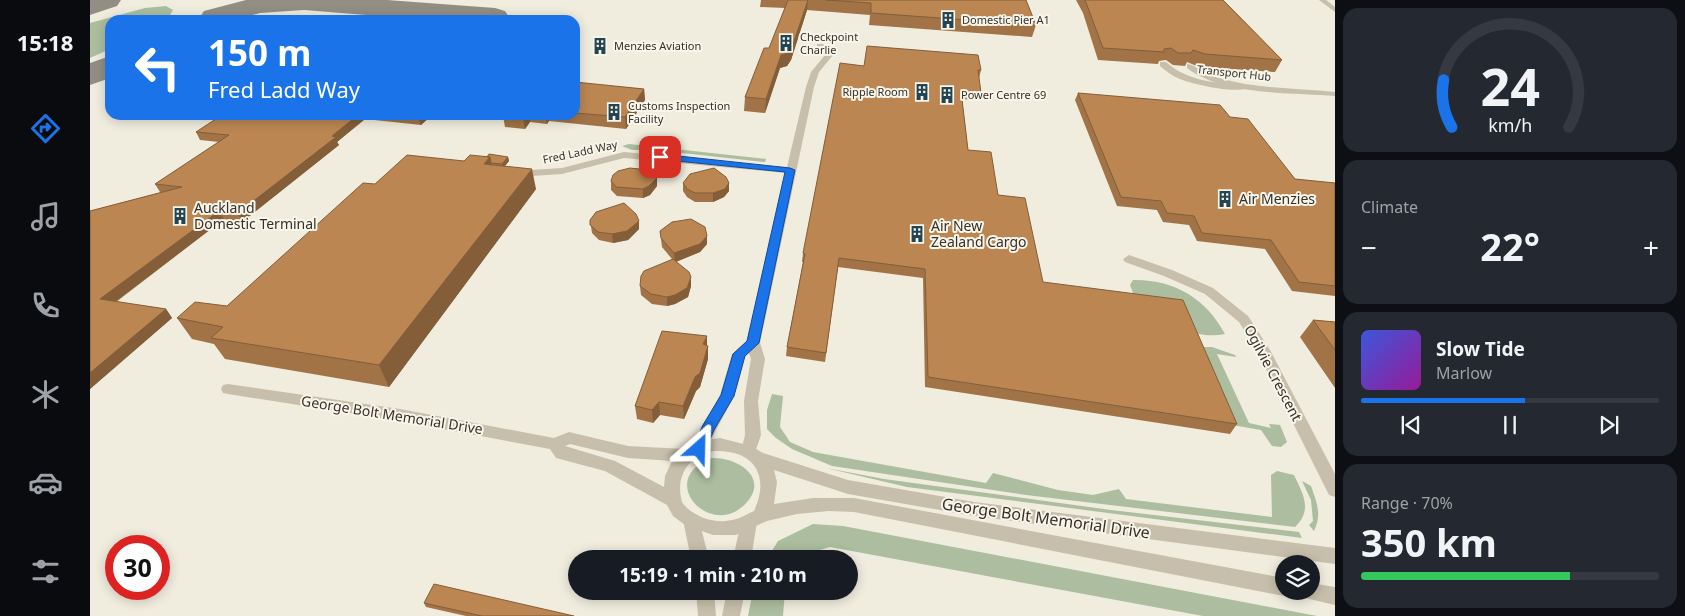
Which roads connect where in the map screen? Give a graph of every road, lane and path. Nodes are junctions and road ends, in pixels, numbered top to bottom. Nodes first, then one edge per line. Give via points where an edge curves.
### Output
1 (1322, 0) edge
2 (1335, 10) edge
3 (820, 46) dead end
4 (1163, 64) edge
5 (1190, 66) edge
6 (1307, 90) junction
7 (1335, 94) edge
8 (790, 170) junction
9 (502, 173) edge
10 (1128, 259) dead end
11 (753, 343) junction
12 (228, 389) dead end
13 (555, 444) junction
14 (693, 453) junction
15 (755, 455) junction
16 (1335, 490) edge
17 (673, 500) junction
18 (754, 519) junction
19 (691, 520) junction
20 (698, 550) edge
21 (745, 550) edge
22 (1335, 556) edge
23 (1275, 585) edge
24 (1320, 593) edge
25 (1335, 596) edge
26 (706, 600) edge
27 (734, 600) edge
28 (707, 616) edge
29 (731, 616) edge

1 - 2 street
3 - 8 street via 829,55 813,77
4 - 6 street, Transport Hub via 1175,75 1205,84
5 - 6 street, Transport Hub via 1203,76 1225,82
6 - 7 street, Transport Hub
8 - 9 street, Fred Ladd Way via 624,155 562,171
8 - 11 street
10 - 16 street, Ogilvie Crescent via 1208,292 1244,319
11 - 14 street via 739,354 727,396
11 - 15 street via 758,359 751,401
12 - 13 street, George Bolt Memorial Drive via 400,415
13 - 14 street, George Bolt Memorial Drive via 568,438 628,452
13 - 17 street, George Bolt Memorial Drive via 561,454 609,466
14 - 15 street via 714,444
14 - 17 street via 678,466 672,484
15 - 18 street via 767,469 768,492 766,505
15 - 22 street, George Bolt Memorial Drive via 848,487 945,504
17 - 19 street
18 - 19 street via 735,527 722,528
18 - 21 street
18 - 23 street, George Bolt Memorial Drive via 787,508 829,502 854,505
19 - 20 street
24 - 25 street
26 - 28 street
27 - 29 street

